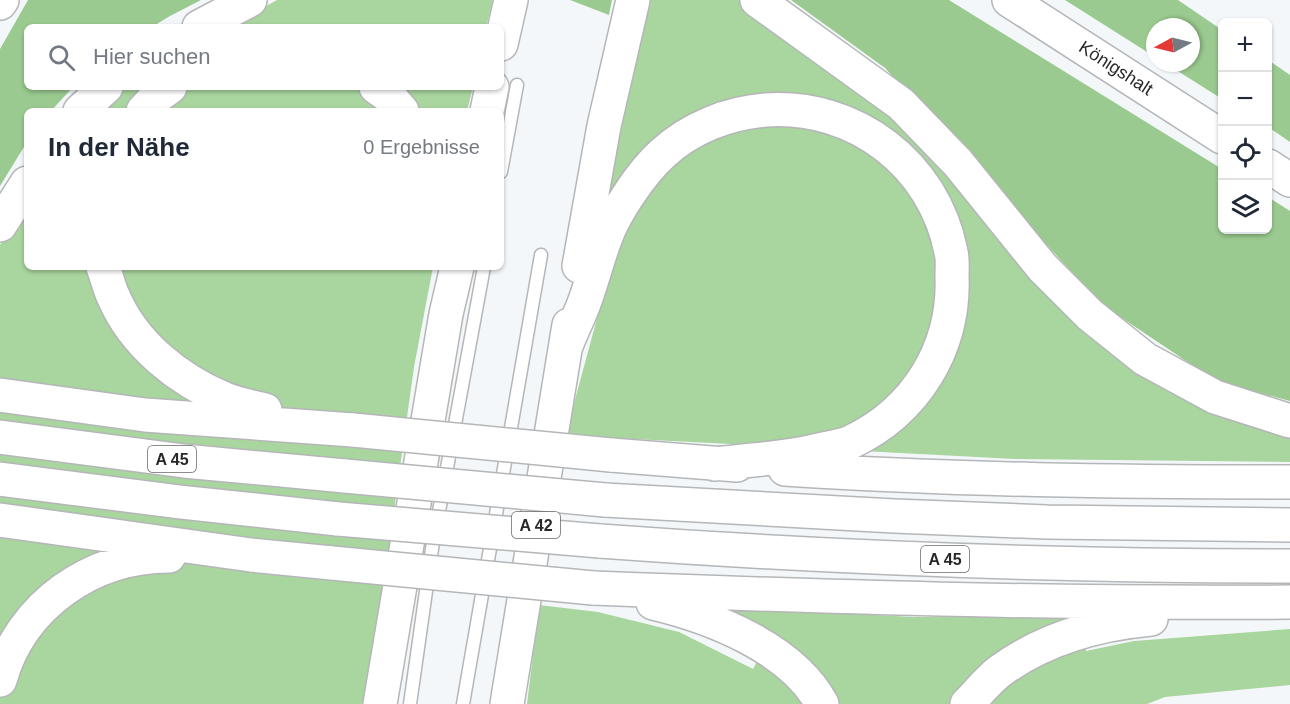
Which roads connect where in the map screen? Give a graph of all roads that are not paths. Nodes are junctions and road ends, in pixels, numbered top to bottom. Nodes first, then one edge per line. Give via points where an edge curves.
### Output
1 (250, 0) edge
2 (511, 0) edge
3 (633, 0) edge
4 (757, 0) edge
5 (1009, 0) edge
6 (205, 24) edge
7 (504, 31) edge
8 (505, 86) edge
9 (103, 90) edge
10 (166, 90) edge
11 (380, 90) edge
12 (502, 90) edge
13 (83, 108) edge
14 (146, 108) edge
15 (399, 108) edge
16 (490, 108) edge
17 (504, 108) edge
18 (1218, 134) edge
19 (1272, 169) edge
20 (1290, 180) edge
21 (24, 188) edge
22 (0, 225) edge
23 (541, 255) dead end
24 (104, 270) edge
25 (447, 270) edge
26 (456, 270) edge
27 (483, 270) edge
28 (446, 314) junction
29 (566, 346) junction
30 (0, 395) edge
31 (1290, 421) edge
32 (339, 429) junction
33 (0, 438) edge
34 (714, 464) junction
35 (0, 479) edge
36 (1290, 482) edge
37 (0, 520) edge
38 (1290, 525) edge
39 (251, 555) junction
40 (1290, 566) edge
41 (593, 588) junction
42 (1290, 604) edge
43 (384, 671) junction
44 (0, 681) edge
45 (371, 704) edge
46 (380, 704) edge
47 (410, 704) edge
48 (463, 704) edge
49 (507, 704) edge
50 (822, 704) edge
51 (967, 704) edge

1 - 6 main road
2 - 7 main road
3 - 29 main road, A 42 via 604,126
4 - 31 main road via 902,104 958,163 1042,267 1089,315 1145,359 1215,397
5 - 18 main road, Königshalt
8 - 17 lane
9 - 13 main road
10 - 14 main road
11 - 15 main road
12 - 16 main road
19 - 20 main road
21 - 22 main road
23 - 48 lane
24 - 32 main road via 114,299 132,330 157,357 187,379 225,399
25 - 28 main road
26 - 28 main road
27 - 47 lane via 432,549
28 - 43 main road
29 - 34 main road via 606,235 632,190 662,154 699,128 743,112 790,108 835,117 877,138 912,169 937,208 951,252 953,299 943,344 921,385 897,411 850,443 791,457
29 - 49 main road, A 42
30 - 32 main road via 145,416
32 - 34 main road, bridge
33 - 38 main road, A 45, bridge via 184,461 605,500 1024,521
34 - 36 main road via 896,476
35 - 40 main road, A 45, bridge via 338,519 732,550 1003,561
37 - 39 main road
39 - 41 main road, bridge
39 - 44 main road via 155,556 117,562 80,578 49,601 23,631 4,665
41 - 42 main road via 973,601
41 - 50 main road via 679,609 752,638 784,661
42 - 51 main road via 1083,629 1049,642 1000,672
43 - 45 main road
43 - 46 main road

